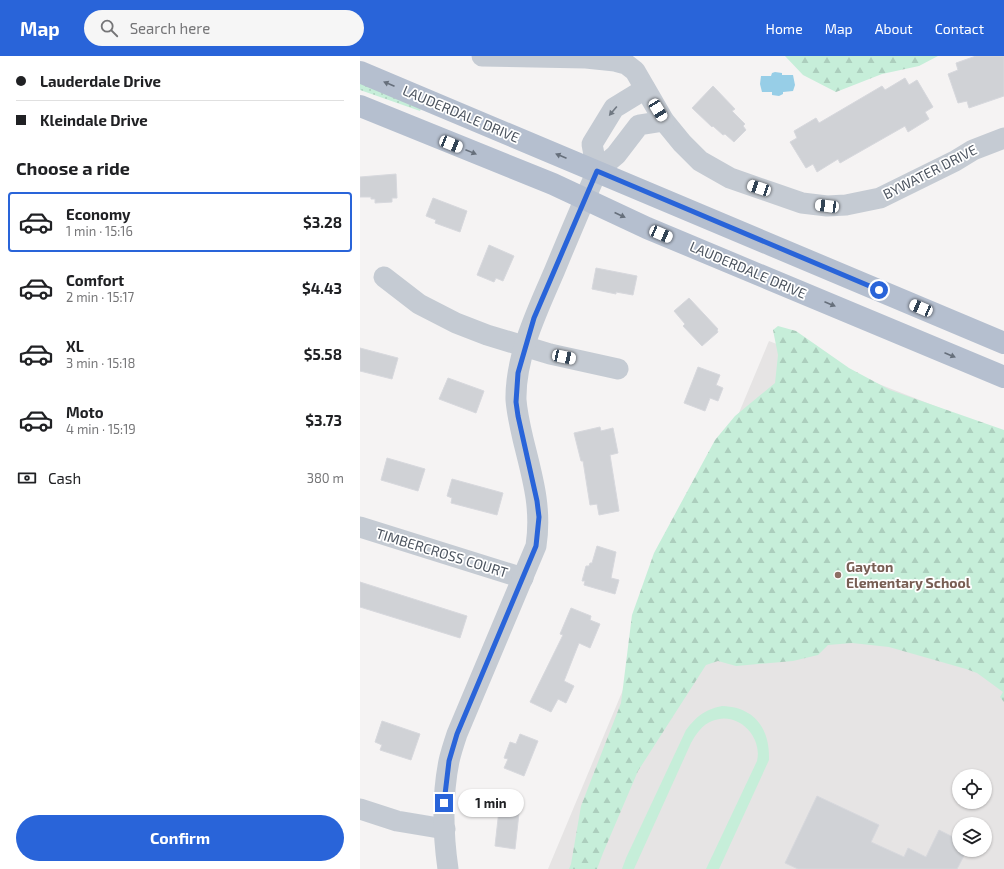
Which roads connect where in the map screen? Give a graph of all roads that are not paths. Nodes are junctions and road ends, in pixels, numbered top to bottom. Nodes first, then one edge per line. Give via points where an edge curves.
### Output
1 (482, 56) edge
2 (360, 72) edge
3 (645, 89) junction
4 (360, 106) edge
5 (664, 121) junction
6 (1004, 138) edge
7 (597, 171) junction
8 (585, 199) junction
9 (384, 277) dead end
10 (1004, 343) edge
11 (525, 346) junction
12 (618, 369) dead end
13 (1004, 377) edge
14 (360, 527) edge
15 (523, 578) junction
16 (360, 808) edge
17 (444, 829) junction
18 (448, 869) edge

1 - 3 street, BYWATER DRIVE via 615,61 626,64 635,71
7 -> 2 main road, LAUDERDALE DRIVE
3 - 5 street, BYWATER DRIVE
3 -> 7 street via 614,108 592,144
4 -> 8 main road, LAUDERDALE DRIVE
5 - 6 street, BYWATER DRIVE via 700,161 730,178 802,203 827,206 880,198 973,150
5 - 7 street via 639,125 616,155
7 - 8 street
7 - 10 main road, LAUDERDALE DRIVE
8 - 11 street via 534,318
8 -> 13 main road, LAUDERDALE DRIVE via 654,231
9 - 11 street via 419,304 456,323
11 - 12 street
11 - 15 street via 518,373 516,402 539,517 536,546
14 - 15 street, TIMBERCROSS COURT
15 - 17 street via 457,734 449,761
16 - 17 street via 397,821
17 - 18 street

